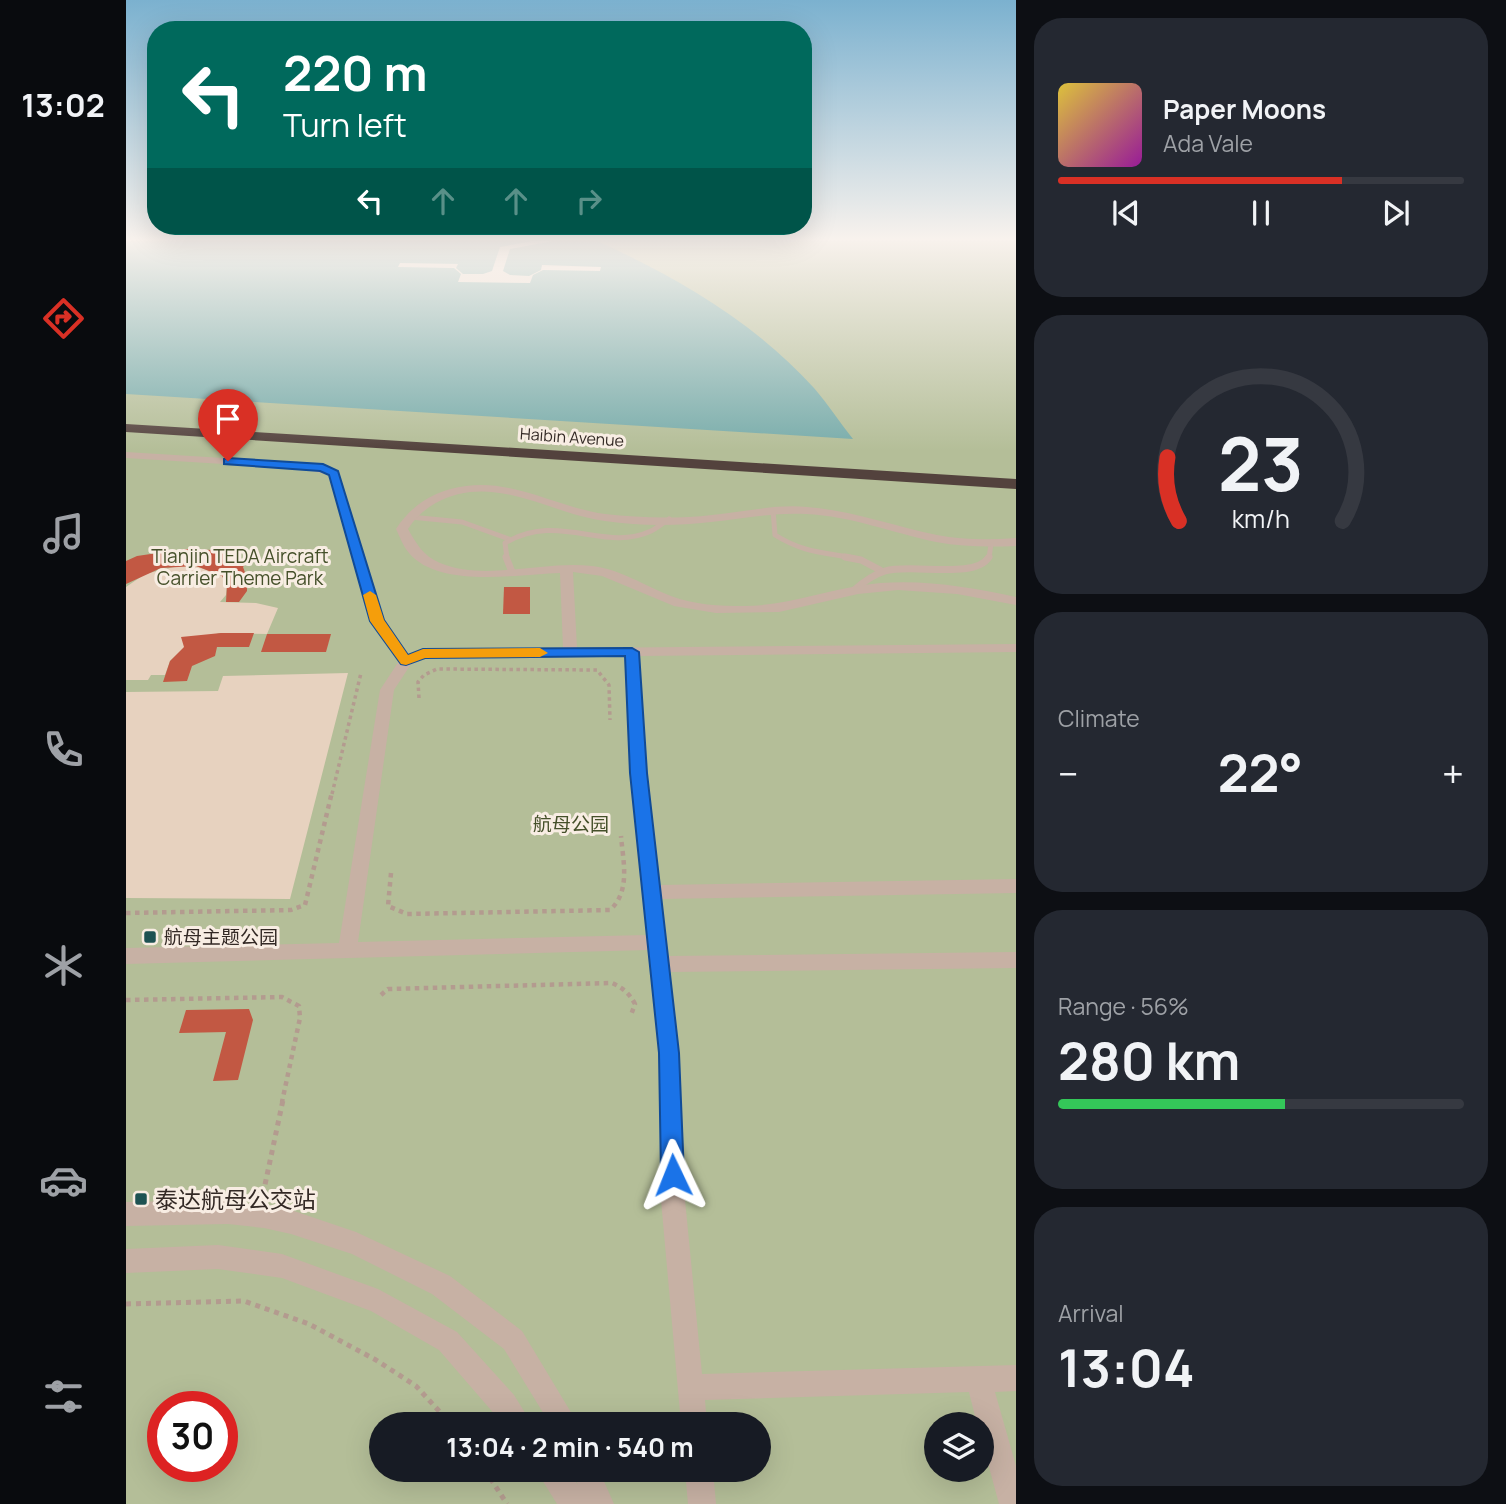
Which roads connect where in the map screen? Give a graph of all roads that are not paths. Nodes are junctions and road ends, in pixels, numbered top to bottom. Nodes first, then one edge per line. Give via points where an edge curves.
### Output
1 (126, 415) edge
2 (126, 428) edge
3 (126, 456) edge
4 (1016, 470) edge
5 (1016, 484) edge
6 (773, 510) junction
7 (409, 516) junction
8 (669, 519) junction
9 (509, 539) junction
10 (1016, 542) edge
11 (991, 544) junction
12 (566, 568) junction
13 (880, 570) junction
14 (512, 572) junction
15 (853, 591) junction
16 (1016, 601) edge
17 (1016, 648) edge
18 (632, 652) junction
19 (570, 653) junction
20 (406, 661) junction
21 (1016, 886) edge
22 (651, 892) junction
23 (348, 949) junction
24 (658, 953) junction
25 (126, 956) edge
26 (1016, 960) edge
27 (126, 1213) edge
28 (126, 1261) edge
29 (1016, 1378) edge
30 (978, 1379) junction
31 (691, 1387) junction
32 (510, 1412) edge
33 (558, 1412) edge
34 (693, 1412) edge
35 (558, 1482) edge
36 (590, 1482) edge
37 (700, 1482) edge
38 (574, 1504) edge
39 (600, 1504) edge
40 (702, 1504) edge
41 (1013, 1504) edge

1 - 4 highway, Haibin Avenue
2 - 5 highway, Haibin Avenue
3 - 20 street via 330,470 377,621
6 - 8 street
6 - 11 street via 821,512 915,536
6 - 13 lane via 775,535 787,543 800,550 851,556
7 - 8 street via 443,496 485,488 518,492 577,513
7 - 9 lane via 462,522
7 - 14 street via 402,529 406,543 440,567 475,575
8 - 9 lane via 660,528 638,536 598,538 555,528
9 - 14 lane via 504,551
10 - 11 street
11 - 13 lane via 984,565 969,569 897,566
12 - 14 street
12 - 15 street via 618,576 679,603 720,609 757,611
12 - 19 street
13 - 15 lane via 861,580
15 - 16 street via 902,586 954,588
17 - 18 street
18 - 19 street
18 - 22 street via 638,773
19 - 20 street via 423,654
20 - 23 street via 387,690
21 - 22 street
22 - 24 street
23 - 24 street
23 - 25 street
24 - 26 street
24 - 31 street
27 - 33 street via 264,1216 356,1244 442,1285 513,1340
28 - 32 street via 218,1257 282,1266 377,1301 448,1341
29 - 30 street
30 - 31 street
30 - 41 street
31 - 34 street
35 - 38 street
36 - 39 street
37 - 40 street

